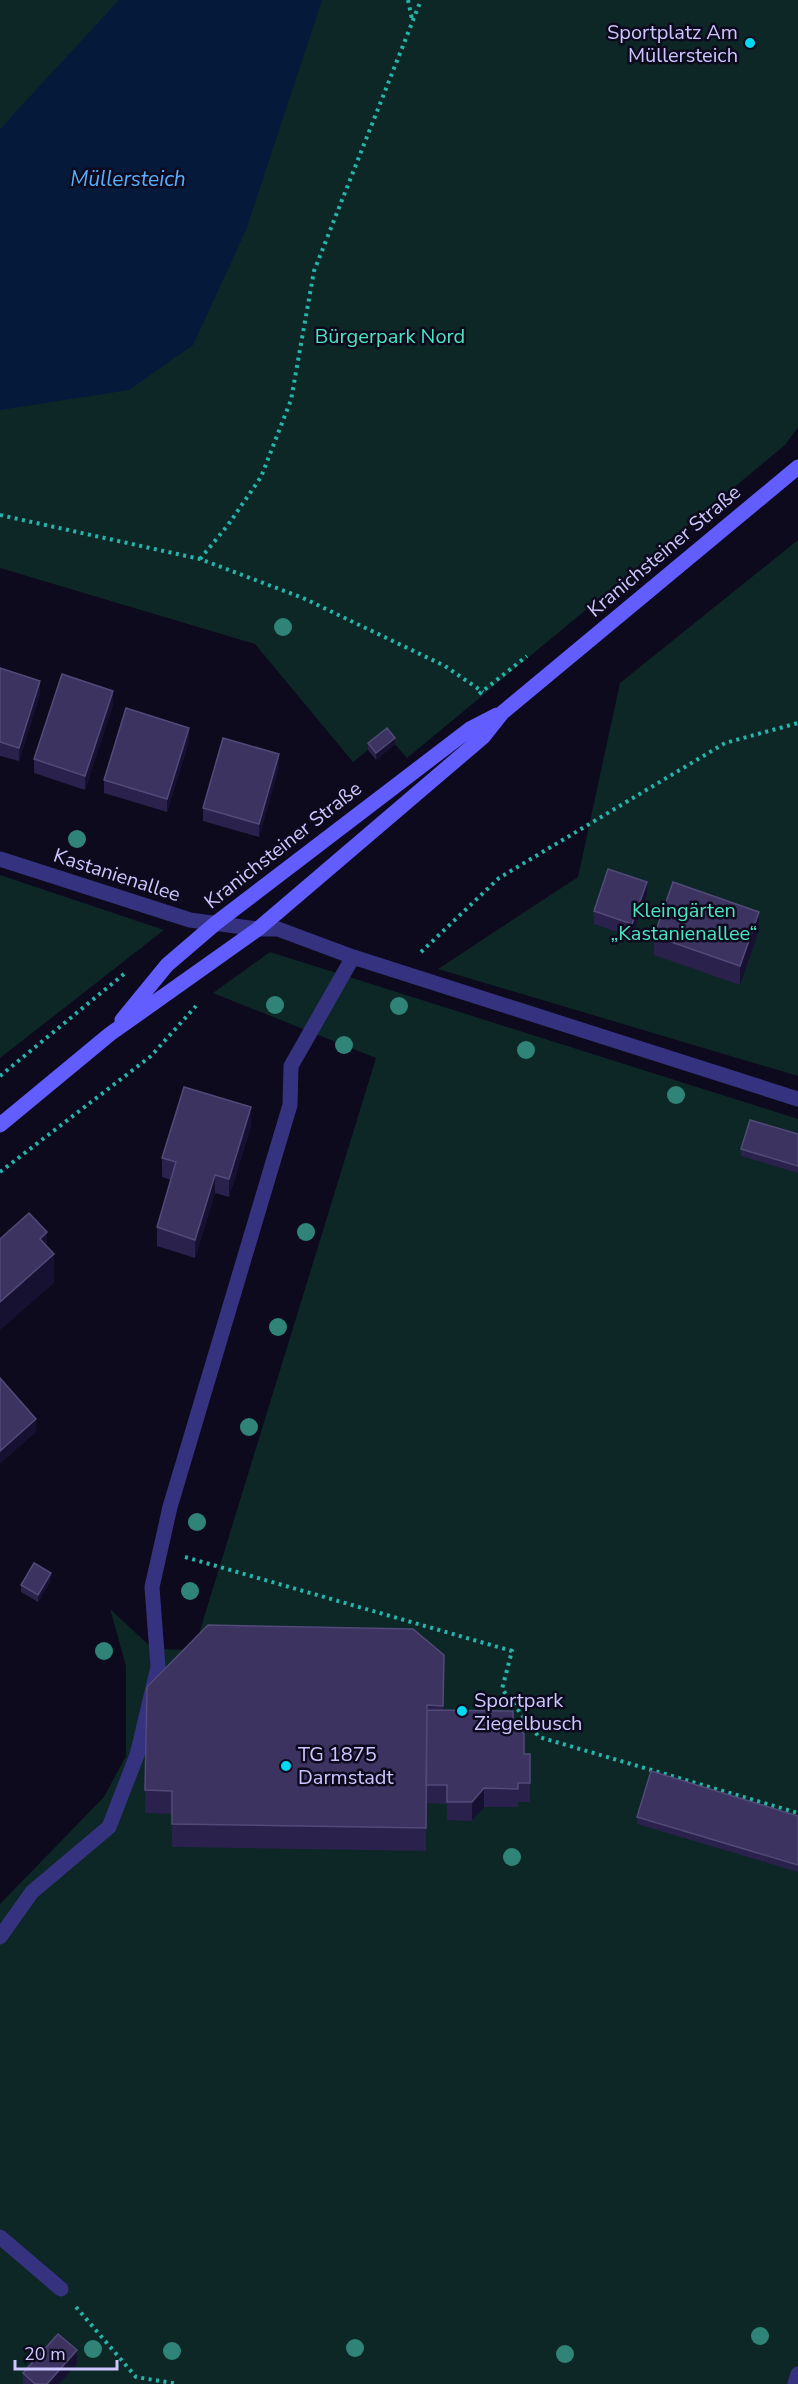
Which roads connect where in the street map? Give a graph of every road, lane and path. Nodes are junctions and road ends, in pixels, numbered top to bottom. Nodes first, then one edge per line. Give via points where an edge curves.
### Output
1 (408, 0) edge
2 (421, 0) edge
3 (412, 20) junction
4 (798, 468) edge
5 (0, 515) edge
6 (200, 559) junction
7 (532, 652) dead end
8 (482, 692) junction
9 (473, 698) dead end
10 (502, 712) junction
11 (798, 723) edge
12 (0, 859) edge
13 (216, 923) junction
14 (258, 929) junction
15 (353, 957) junction
16 (400, 970) junction
17 (127, 971) dead end
18 (110, 1034) junction
19 (151, 1056) dead end
20 (1, 1074) edge
21 (798, 1099) edge
22 (0, 1125) edge
23 (0, 1172) edge
24 (160, 1550) junction
25 (798, 1813) edge
26 (0, 1937) edge
27 (0, 2237) edge
28 (61, 2289) joint
29 (798, 2374) edge
30 (178, 2384) edge
31 (795, 2384) edge

1 - 3 path
2 - 3 path
3 - 6 path via 314,271 291,400 261,477
4 - 10 main road, Kranichsteiner Straße
5 - 6 path
6 - 8 path via 303,598 445,666
7 - 8 path
8 - 9 path
8 - 10 path
10 - 13 main road, Kranichsteiner Straße via 470,729
10 - 14 main road, Kranichsteiner Straße via 483,736
11 - 16 path via 725,743 499,878
12 - 13 street, Kastanienallee via 190,920
13 - 14 street, Kastanienallee
13 - 18 main road, Kranichsteiner Straße via 167,965
14 - 15 street, Kastanienallee via 278,929
14 - 18 main road, Kranichsteiner Straße
15 - 16 street, Kastanienallee
15 - 24 street via 291,1066 290,1105
16 - 21 street, Kastanienallee
17 - 20 path
18 - 22 main road, Kranichsteiner Straße
19 - 23 path
24 - 25 path via 512,1651 502,1689 539,1737
24 - 26 street via 152,1587 158,1667 137,1755 109,1827 32,1892
27 - 28 street
28 - 30 path via 136,2377
29 - 31 street

